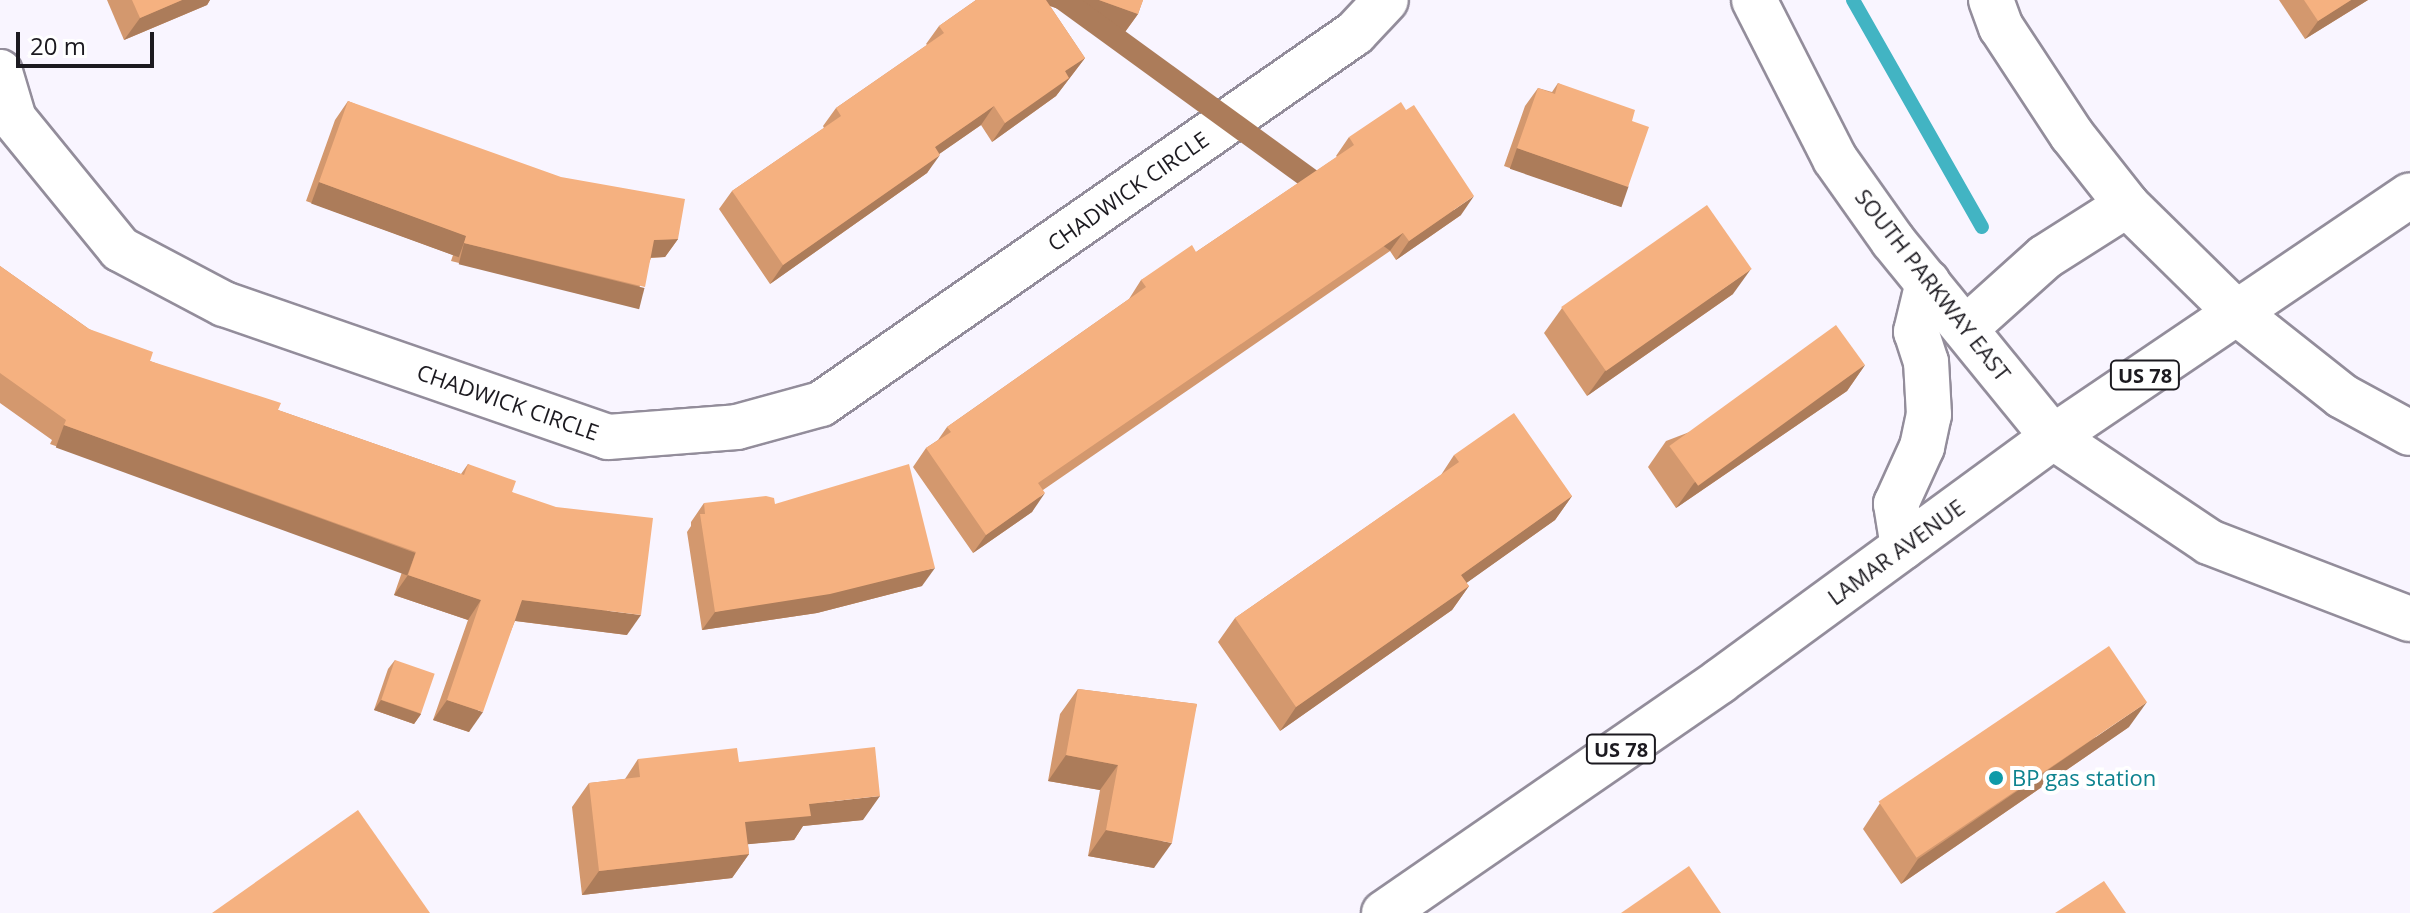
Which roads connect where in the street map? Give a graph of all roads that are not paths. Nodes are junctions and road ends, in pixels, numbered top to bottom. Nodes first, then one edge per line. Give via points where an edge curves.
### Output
1 (1386, 0) edge
2 (1754, 0) edge
3 (1991, 0) edge
4 (0, 72) edge
5 (2410, 195) edge
6 (2127, 205) junction
7 (1928, 282) junction
8 (2236, 312) junction
9 (1966, 328) junction
10 (2410, 433) edge
11 (2053, 437) junction
12 (1903, 547) junction
13 (2410, 619) edge
14 (1384, 913) edge

1 - 4 main road, CHADWICK CIRCLE via 1355,33 821,404 737,427 608,437 224,304 120,249 14,119
2 - 7 main road, SOUTH PARKWAY EAST via 1835,159
3 - 6 main road via 2001,27 2064,123
5 - 8 main road, LAMAR AVENUE / US 78
6 - 8 main road
6 - 9 main road via 2045,257
7 - 9 main road, SOUTH PARKWAY EAST
7 - 12 main road via 1916,332 1926,362 1929,415 1922,447 1896,504
8 - 10 main road via 2342,396
8 - 11 main road, LAMAR AVENUE / US 78
9 - 11 main road, SOUTH PARKWAY EAST
11 - 12 main road, LAMAR AVENUE / US 78
11 - 13 main road, SOUTH PARKWAY EAST via 2209,542
12 - 14 main road, LAMAR AVENUE / US 78 via 1720,681

